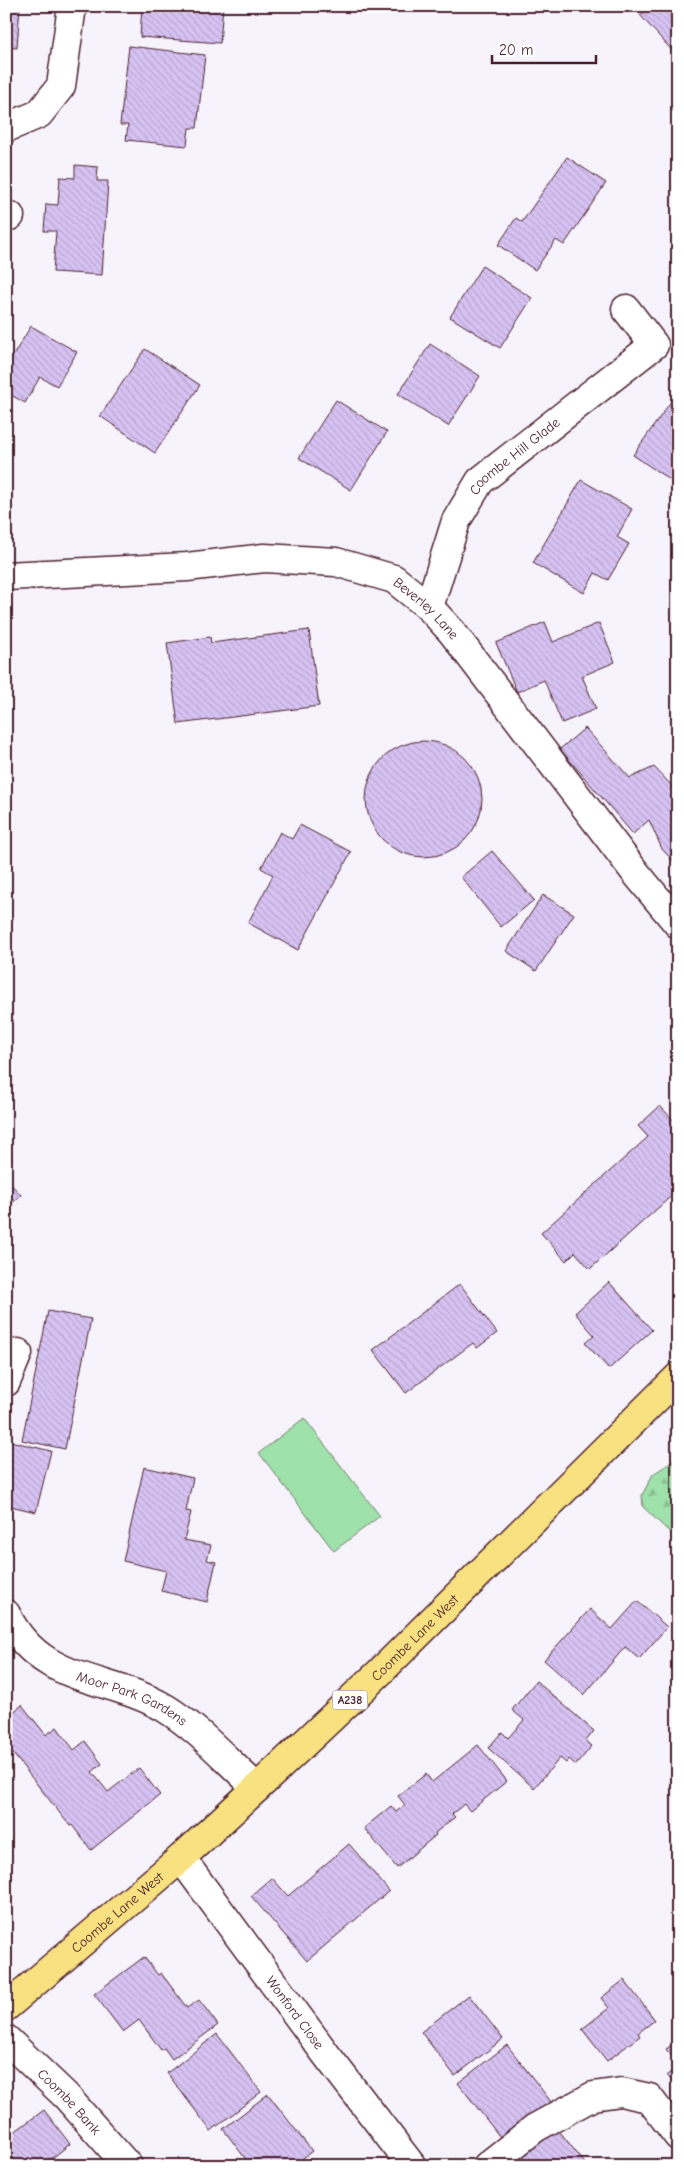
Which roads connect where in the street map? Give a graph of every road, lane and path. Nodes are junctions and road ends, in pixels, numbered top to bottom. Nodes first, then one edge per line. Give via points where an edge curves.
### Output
1 (72, 6) edge
2 (6, 128) edge
3 (626, 309) dead end
4 (6, 576) edge
5 (429, 607) junction
6 (678, 924) edge
7 (18, 1353) dead end
8 (678, 1377) edge
9 (6, 1382) edge
10 (6, 1614) edge
11 (257, 1788) junction
12 (181, 1858) junction
13 (6, 2007) edge
14 (6, 2039) edge
15 (678, 2136) edge
16 (128, 2166) edge
17 (412, 2166) edge
18 (487, 2166) edge

1 - 2 street via 61,86 39,114
3 - 5 street, Coombe Hill Glade via 654,345 480,481 456,521
4 - 5 street, Beverley Lane via 187,567 264,558 336,562 394,579
5 - 6 street, Beverley Lane via 452,632
7 - 9 street
8 - 11 main road, Coombe Lane West / A238 via 380,1673
10 - 11 street, Moor Park Gardens via 32,1650 55,1667 145,1697 167,1710 187,1724
11 - 12 main road, Coombe Lane West / A238
12 - 13 main road, Coombe Lane West / A238
12 - 17 street, Wonford Close
14 - 16 street, Coombe Bank via 66,2096
15 - 18 street via 649,2098 621,2092 593,2096 535,2128

